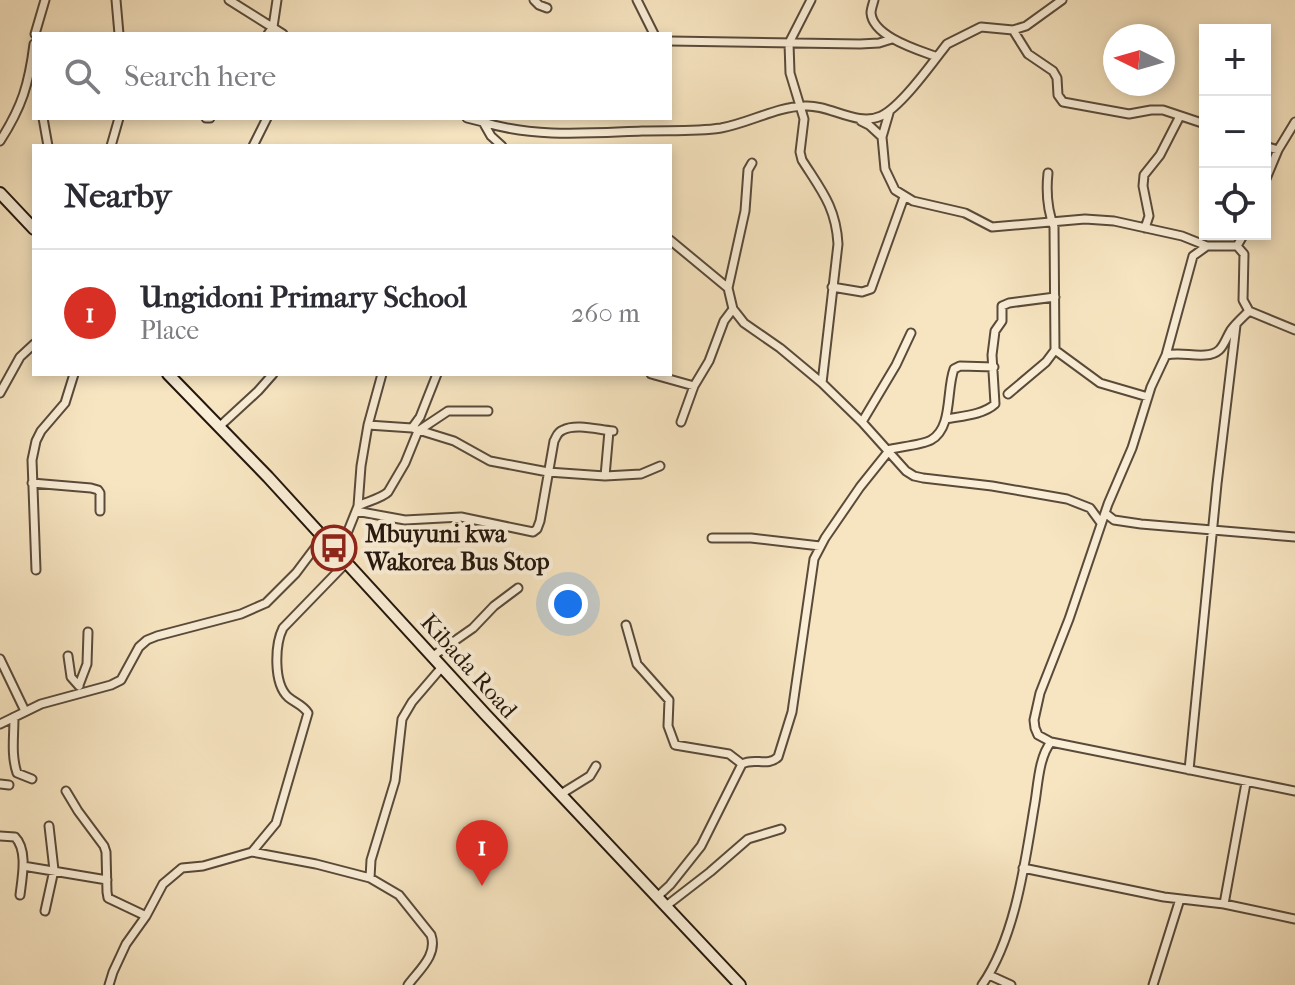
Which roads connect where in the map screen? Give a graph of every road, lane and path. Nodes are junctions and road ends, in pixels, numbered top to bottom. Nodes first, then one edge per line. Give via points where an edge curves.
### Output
1 (45, 0) edge
2 (116, 0) edge
3 (229, 0) edge
4 (277, 0) edge
5 (534, 0) edge
6 (637, 0) edge
7 (811, 0) edge
8 (874, 0) edge
9 (1062, 0) edge
10 (547, 8) dead end
11 (1013, 30) junction
12 (271, 31) edge
13 (36, 32) edge
14 (119, 32) edge
15 (653, 32) edge
16 (892, 39) junction
17 (672, 41) edge
18 (789, 43) junction
19 (937, 57) junction
20 (32, 61) edge
21 (31, 69) junction
22 (32, 73) edge
23 (799, 106) junction
24 (889, 111) junction
25 (1180, 116) junction
26 (43, 120) edge
27 (118, 120) edge
28 (266, 120) edge
29 (475, 120) edge
30 (659, 120) edge
31 (858, 120) junction
32 (483, 122) junction
33 (1199, 122) edge
34 (1295, 122) edge
35 (659, 130) junction
36 (882, 137) junction
37 (0, 141) edge
38 (48, 144) edge
39 (112, 144) edge
40 (254, 144) edge
41 (500, 144) edge
42 (1271, 148) edge
43 (1278, 150) junction
44 (752, 163) dead end
45 (1270, 168) edge
46 (1048, 173) dead end
47 (0, 193) edge
48 (904, 197) junction
49 (1052, 221) junction
50 (32, 224) edge
51 (1145, 228) junction
52 (1240, 240) edge
53 (672, 242) edge
54 (1207, 246) junction
55 (1237, 246) junction
56 (832, 287) junction
57 (728, 288) junction
58 (1055, 297) junction
59 (733, 309) junction
60 (1249, 311) junction
61 (1236, 325) junction
62 (1295, 330) edge
63 (911, 333) dead end
64 (32, 346) edge
65 (1055, 350) junction
66 (1166, 355) junction
67 (994, 367) junction
68 (73, 376) edge
69 (171, 376) edge
70 (271, 376) edge
71 (381, 376) edge
72 (436, 376) edge
73 (658, 376) edge
74 (822, 383) junction
75 (694, 386) junction
76 (0, 393) edge
77 (1008, 394) dead end
78 (1148, 397) junction
79 (488, 411) dead end
80 (946, 419) junction
81 (681, 422) dead end
82 (862, 422) junction
83 (368, 425) junction
84 (220, 426) junction
85 (415, 430) junction
86 (887, 451) junction
87 (660, 466) dead end
88 (548, 472) junction
89 (605, 476) junction
90 (32, 483) junction
91 (1090, 508) junction
92 (357, 509) junction
93 (1106, 509) junction
94 (100, 511) dead end
95 (1101, 523) junction
96 (1213, 530) junction
97 (323, 537) junction
98 (1295, 537) edge
99 (712, 538) dead end
100 (820, 546) junction
101 (334, 548) junction
102 (347, 562) junction
103 (36, 570) dead end
104 (518, 588) dead end
105 (626, 625) dead end
106 (88, 632) dead end
107 (68, 656) dead end
108 (433, 656) junction
109 (0, 659) edge
110 (442, 667) junction
111 (80, 689) junction
112 (25, 711) junction
113 (14, 717) junction
114 (0, 724) edge
115 (1051, 742) junction
116 (742, 764) junction
117 (596, 766) dead end
118 (1189, 770) junction
119 (32, 779) dead end
120 (1246, 783) junction
121 (66, 791) dead end
122 (1295, 791) edge
123 (561, 794) junction
124 (49, 826) dead end
125 (781, 829) dead end
126 (0, 836) edge
127 (252, 852) junction
128 (23, 866) junction
129 (1023, 868) junction
130 (54, 870) junction
131 (370, 878) junction
132 (107, 880) junction
133 (20, 895) dead end
134 (657, 897) junction
135 (1180, 899) junction
136 (1224, 904) junction
137 (666, 906) junction
138 (45, 911) dead end
139 (146, 916) junction
140 (1295, 919) edge
141 (989, 975) junction
142 (109, 985) edge
143 (408, 985) edge
144 (740, 985) edge
145 (982, 985) edge
146 (1011, 985) edge
147 (1153, 985) edge

1 - 13 street
2 - 14 street
3 - 12 street
4 - 12 street
5 - 10 street
6 - 15 street
7 - 18 street
8 - 16 street via 874,20
9 - 11 street
11 - 19 street via 981,27 952,40
11 - 25 street via 1028,54 1053,71 1063,102 1129,114 1163,110
16 - 18 street
16 - 19 street
17 - 18 street
18 - 23 street
19 - 24 street
20 - 21 street
21 - 22 street
21 - 37 street via 15,118
23 - 31 street
23 - 35 street via 724,127
23 - 56 street via 804,119 802,160 832,208 837,226
24 - 31 street
24 - 36 street
25 - 33 street
25 - 51 street via 1144,175 1149,216
26 - 38 street
27 - 39 street
28 - 40 street
29 - 32 street
30 - 35 street
31 - 36 street
32 - 35 street via 502,129 562,133
32 - 41 street
34 - 43 street
36 - 48 street via 885,169
42 - 43 street
43 - 45 street
44 - 57 street
46 - 49 street
47 - 50 main road
48 - 49 street via 965,213 992,227
48 - 56 street via 871,289
49 - 51 street via 1114,221
49 - 58 street
51 - 54 street
52 - 55 street
53 - 57 street
54 - 55 street
54 - 66 street via 1193,256
55 - 60 street via 1244,254 1243,300
56 - 74 street
57 - 59 street
58 - 65 street
58 - 67 street via 1002,306
59 - 74 street
59 - 75 street
60 - 61 street
60 - 62 street
61 - 66 street via 1216,353
61 - 96 street
63 - 82 street
64 - 76 street
65 - 77 street
65 - 78 street via 1100,383
66 - 78 street
67 - 80 street via 993,408
67 - 80 street via 954,369
68 - 90 street via 65,403 36,441
69 - 84 main road, Kibada Road
70 - 84 street
71 - 83 street
72 - 85 street
73 - 75 street
74 - 82 street
75 - 81 street
78 - 93 street
79 - 85 street via 448,411
80 - 86 street via 930,441
82 - 86 street
83 - 85 street
83 - 92 street
84 - 97 main road, Kibada Road
85 - 88 street via 454,441 490,461
85 - 92 street via 405,463 388,492
86 - 91 street via 914,476 1049,494
86 - 100 street
87 - 89 street via 641,474
88 - 89 street
88 - 89 street via 558,434 576,428 611,431
88 - 92 street via 540,521 533,532 461,517 405,520
90 - 94 street via 98,490
90 - 103 street
91 - 93 street
91 - 95 street
92 - 101 street
93 - 95 street
93 - 96 street via 1114,520
95 - 115 street via 1036,706 1038,735
96 - 98 street
96 - 118 street
97 - 101 main road, Kibada Road
97 - 111 street via 266,603 147,640 121,680
99 - 100 street
100 - 116 street via 810,574 792,712 778,757
101 - 102 main road, Kibada Road
102 - 108 main road, Kibada Road
102 - 127 street via 279,636 278,680 308,717 279,817
104 - 108 street
105 - 116 street via 637,664 669,700 668,726 675,745 729,754
106 - 111 street
107 - 111 street via 71,677
108 - 110 main road, Kibada Road
109 - 112 street
110 - 123 main road, Kibada Road
110 - 131 street via 402,719 395,781
111 - 112 street
112 - 113 street
113 - 114 street
113 - 119 street via 15,769
115 - 118 street
115 - 129 street
116 - 134 street via 701,846
117 - 123 street via 590,776
118 - 120 street
120 - 122 street
120 - 136 street
121 - 132 street via 104,846
123 - 134 main road, Kibada Road
124 - 130 street
125 - 137 street via 748,839
126 - 128 street via 20,841
127 - 131 street
127 - 139 street via 182,868 163,884
128 - 130 street
128 - 133 street
129 - 135 street
129 - 141 street
130 - 132 street
130 - 138 street
131 - 143 street via 399,895 433,938 432,953
132 - 139 street via 108,898
134 - 137 main road, Kibada Road
135 - 136 street
135 - 147 street
136 - 140 street
137 - 144 main road, Kibada Road
139 - 142 street via 126,944
141 - 145 street
141 - 146 street

